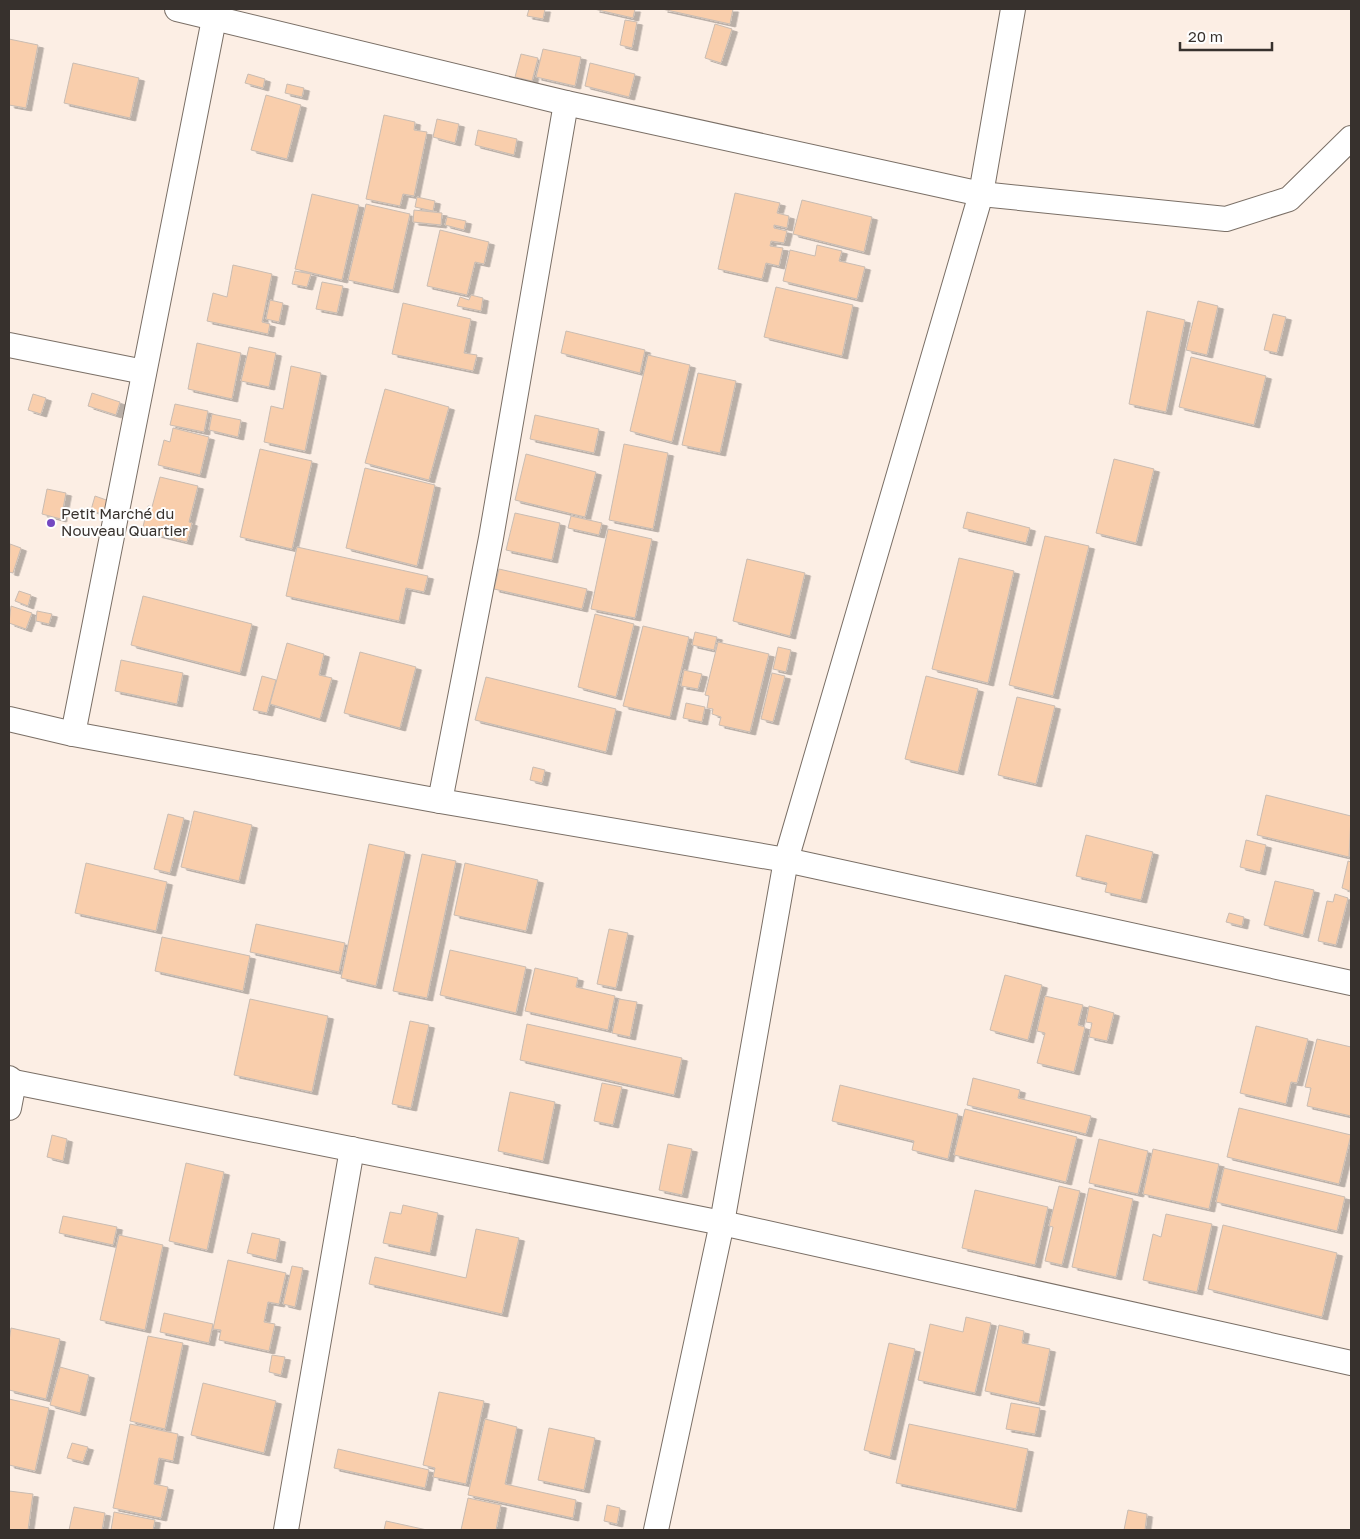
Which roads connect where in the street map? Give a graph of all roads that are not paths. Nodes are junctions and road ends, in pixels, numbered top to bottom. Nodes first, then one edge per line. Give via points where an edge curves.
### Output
1 (177, 9) edge
2 (1013, 9) edge
3 (216, 13) edge
4 (566, 103) junction
5 (1351, 138) edge
6 (981, 194) junction
7 (9, 345) edge
8 (144, 372) junction
9 (9, 719) edge
10 (73, 734) junction
11 (440, 801) junction
12 (786, 860) junction
13 (1351, 983) edge
14 (10, 1080) edge
15 (9, 1108) edge
16 (352, 1149) junction
17 (722, 1223) junction
18 (1351, 1363) edge
19 (286, 1530) edge
20 (656, 1530) edge

1 - 3 street
2 - 6 street
3 - 4 street
3 - 8 street
4 - 6 street
4 - 11 street via 491,538
5 - 6 street via 1289,199 1226,219
6 - 12 street
7 - 8 street
8 - 10 street
9 - 10 street
10 - 11 street
11 - 12 street
12 - 13 street
12 - 17 street
14 - 15 street
14 - 16 street
16 - 17 street
16 - 19 street
17 - 18 street
17 - 20 street

